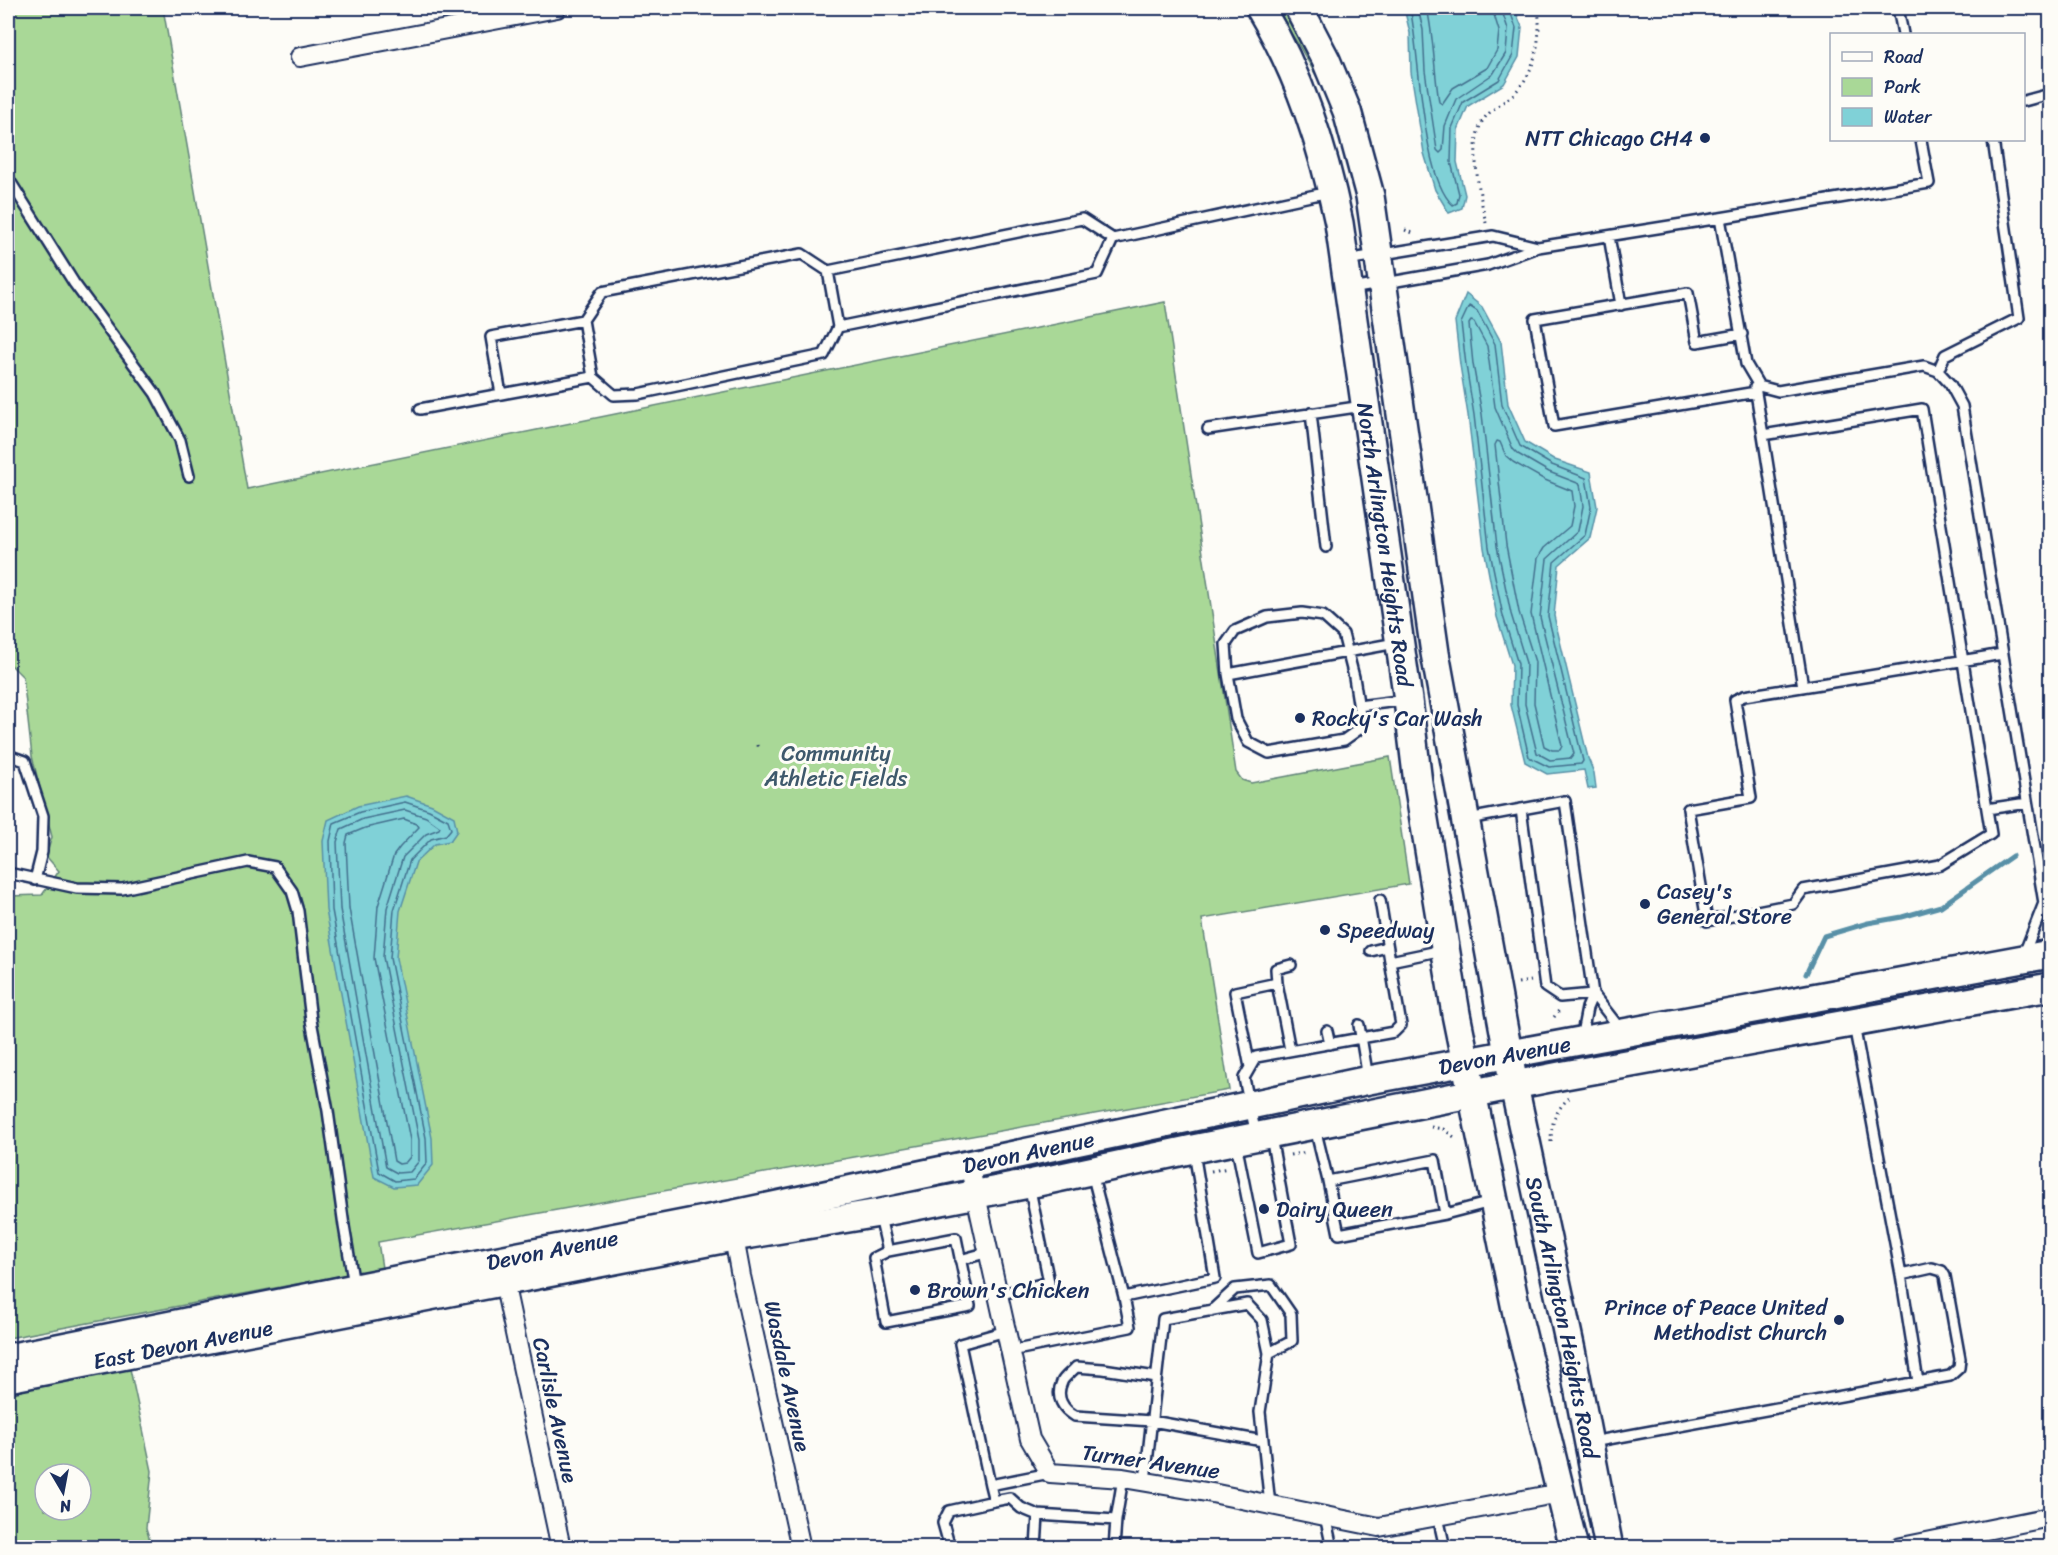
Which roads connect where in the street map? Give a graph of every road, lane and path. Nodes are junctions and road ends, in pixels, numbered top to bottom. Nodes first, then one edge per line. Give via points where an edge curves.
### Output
1 (557, 8) edge
2 (1260, 8) edge
3 (1299, 8) edge
4 (1538, 8) edge
5 (1898, 8) edge
6 (1903, 33) edge
7 (300, 57) dead end
8 (2050, 94) edge
9 (2025, 102) edge
10 (1921, 141) edge
11 (1993, 141) edge
12 (8, 178) edge
13 (1332, 192) junction
14 (1720, 218) junction
15 (1486, 225) dead end
16 (1609, 236) junction
17 (1113, 239) junction
18 (1538, 247) junction
19 (1379, 256) junction
20 (1345, 260) junction
21 (828, 271) junction
22 (1383, 284) junction
23 (1349, 289) junction
24 (1621, 305) junction
25 (583, 320) junction
26 (838, 327) junction
27 (1742, 334) junction
28 (1938, 371) junction
29 (1752, 375) junction
30 (593, 377) junction
31 (1756, 392) junction
32 (501, 394) junction
33 (1365, 406) junction
34 (420, 409) dead end
35 (1311, 413) junction
36 (1208, 429) dead end
37 (1763, 435) junction
38 (189, 476) dead end
39 (1326, 547) dead end
40 (1399, 642) junction
41 (1347, 653) junction
42 (2003, 654) junction
43 (1963, 661) junction
44 (1228, 674) junction
45 (1803, 687) junction
46 (1408, 700) junction
47 (1358, 706) junction
48 (757, 745) dead end
49 (758, 751) dead end
50 (8, 755) edge
51 (2027, 803) junction
52 (1521, 809) junction
53 (1987, 809) junction
54 (1466, 819) junction
55 (8, 873) edge
56 (35, 880) junction
57 (1380, 900) dead end
58 (2047, 906) edge
59 (1387, 947) junction
60 (1446, 949) junction
61 (1371, 951) dead end
62 (2050, 954) edge
63 (2022, 959) junction
64 (1390, 961) junction
65 (1291, 965) dead end
66 (1531, 981) dead end
67 (1277, 983) junction
68 (1511, 984) dead end
69 (2050, 987) edge
70 (1593, 994) junction
71 (1561, 1007) dead end
72 (1554, 1017) dead end
73 (1854, 1023) junction
74 (1359, 1025) dead end
75 (1327, 1031) dead end
76 (1622, 1032) junction
77 (1360, 1038) junction
78 (1581, 1040) junction
79 (1330, 1044) junction
80 (1290, 1050) junction
81 (1508, 1053) junction
82 (1465, 1062) junction
83 (1250, 1067) junction
84 (1369, 1080) junction
85 (1514, 1086) junction
86 (1471, 1094) junction
87 (1570, 1098) dead end
88 (1249, 1105) junction
89 (1426, 1127) dead end
90 (1317, 1137) junction
91 (1459, 1141) dead end
92 (1551, 1143) dead end
93 (1255, 1147) junction
94 (1196, 1161) junction
95 (969, 1164) junction
96 (1092, 1170) junction
97 (1328, 1181) junction
98 (1029, 1184) junction
99 (976, 1194) junction
100 (1494, 1202) junction
101 (879, 1213) junction
102 (1445, 1214) junction
103 (732, 1226) junction
104 (888, 1251) junction
105 (989, 1252) junction
106 (960, 1260) junction
107 (1901, 1275) junction
108 (504, 1282) junction
109 (998, 1295) junction
110 (1124, 1297) junction
111 (357, 1298) junction
112 (1211, 1311) junction
113 (1006, 1331) junction
114 (1011, 1351) junction
115 (1269, 1353) junction
116 (8, 1358) edge
117 (1156, 1377) junction
118 (8, 1378) edge
119 (1918, 1382) junction
120 (1152, 1421) junction
121 (1263, 1441) junction
122 (1590, 1442) junction
123 (1050, 1473) junction
124 (1123, 1478) junction
125 (1145, 1481) junction
126 (990, 1485) junction
127 (1560, 1492) junction
128 (994, 1501) junction
129 (1270, 1505) junction
130 (1038, 1515) junction
131 (1325, 1516) junction
132 (1438, 1517) junction
133 (2050, 1517) edge
134 (1116, 1520) junction
135 (1571, 1546) edge
136 (561, 1548) edge
137 (801, 1548) edge
138 (950, 1548) edge
139 (1036, 1548) edge
140 (1114, 1548) edge
141 (1332, 1548) edge
142 (1445, 1548) edge
143 (1609, 1548) edge
144 (1896, 1548) edge

1 - 7 street
2 - 13 main road, North Arlington Heights Road via 1305,100
3 - 19 main road, North Arlington Heights Road via 1347,111 1367,185
4 - 15 path via 1539,33 1525,81 1487,115 1477,138
5 - 6 lane
8 - 9 lane
10 - 14 lane via 1929,183
11 - 28 lane via 2019,318 1945,355
12 - 38 lane via 74,283 154,393 180,440
13 - 17 lane
13 - 20 main road, North Arlington Heights Road
14 - 16 lane
14 - 27 lane
16 - 18 lane
16 - 24 lane
17 - 21 lane via 1082,219
17 - 26 lane via 1097,274
18 - 19 lane via 1493,236
18 - 22 lane via 1488,265
19 - 20 lane
19 - 22 main road, North Arlington Heights Road
20 - 23 main road, North Arlington Heights Road
21 - 25 lane via 802,254 602,292
21 - 26 lane
22 - 23 lane
22 - 54 main road, North Arlington Heights Road via 1435,653
23 - 33 main road, North Arlington Heights Road
24 - 27 lane via 1688,293 1697,342
24 - 31 lane via 1535,319 1554,426
25 - 30 lane
25 - 32 lane via 491,337
26 - 30 lane via 824,356 638,394 614,395
27 - 29 lane via 1746,364
28 - 29 lane via 1924,366 1778,391 1759,386
28 - 42 lane via 1962,406
29 - 31 lane
30 - 32 lane
31 - 37 lane
32 - 34 lane
33 - 35 lane
33 - 40 main road, North Arlington Heights Road
35 - 36 lane
35 - 39 lane
37 - 43 lane via 1922,409
37 - 45 lane
40 - 41 lane
40 - 46 main road, North Arlington Heights Road
41 - 44 lane
41 - 44 lane via 1343,634 1323,616 1302,613 1267,617 1235,631 1226,644
41 - 47 lane
42 - 43 lane
42 - 51 lane
43 - 45 lane
43 - 53 lane
44 - 47 lane via 1236,719 1248,742 1269,753 1350,737 1359,730
45 - 53 lane via 1735,700 1751,798 1688,809 1707,921 1793,904 1803,890 1940,865 1991,834
46 - 47 lane
46 - 60 main road, North Arlington Heights Road via 1419,794
48 - 49 path
50 - 56 lane via 25,761 43,816 42,852
51 - 53 lane
51 - 58 lane
52 - 54 lane
52 - 70 lane via 1545,987 1560,997
52 - 70 lane via 1565,801
54 - 81 main road, North Arlington Heights Road
55 - 56 lane
56 - 111 lane via 77,888 122,889 248,862 274,867 292,891 298,911 311,1020
57 - 59 lane
58 - 63 lane
59 - 61 lane
59 - 64 lane
60 - 64 lane
60 - 82 main road, North Arlington Heights Road
62 - 63 main road, Devon Avenue
63 - 76 main road, Devon Avenue
64 - 77 lane via 1401,1025 1394,1032
65 - 67 lane via 1276,969
66 - 68 path
67 - 80 lane
67 - 83 lane via 1235,992
69 - 73 main road, Devon Avenue
70 - 76 lane
70 - 78 lane
71 - 72 path
73 - 85 main road, Devon Avenue
73 - 107 lane
74 - 77 lane
75 - 79 lane
76 - 78 main road, Devon Avenue
77 - 79 lane
77 - 84 lane
78 - 81 main road, Devon Avenue
79 - 80 lane
80 - 83 lane via 1256,1057
81 - 82 main road, Devon Avenue
81 - 85 main road, North Arlington Heights Road
82 - 84 main road, Devon Avenue
82 - 86 main road, North Arlington Heights Road
83 - 88 lane via 1244,1078
84 - 88 main road, Devon Avenue
85 - 86 main road, Devon Avenue
85 - 122 main road, South Arlington Heights Road
86 - 90 main road, Devon Avenue
86 - 100 main road, South Arlington Heights Road
87 - 92 path via 1548,1126
88 - 93 lane
88 - 95 main road, Devon Avenue
89 - 91 path via 1443,1129
90 - 93 main road, Devon Avenue
90 - 93 path
90 - 97 lane
93 - 93 lane via 1258,1253 1291,1244
93 - 94 main road, Devon Avenue
93 - 94 path
94 - 96 main road, Devon Avenue
94 - 110 lane via 1215,1278
95 - 99 street, Turner Avenue
95 - 103 main road, Devon Avenue
96 - 98 main road, Devon Avenue
96 - 110 lane
97 - 102 lane via 1338,1234
97 - 102 lane via 1435,1161
98 - 99 main road, Devon Avenue
98 - 109 lane via 1049,1282
99 - 101 main road, Devon Avenue
99 - 105 street, Turner Avenue
100 - 102 lane
100 - 127 main road, South Arlington Heights Road
101 - 103 main road, Devon Avenue
101 - 104 lane
103 - 108 main road, Devon Avenue
103 - 111 main road, Devon Avenue
103 - 137 street, Wasdale Avenue
104 - 106 lane via 956,1238
104 - 106 lane via 874,1258 886,1322 970,1306
105 - 106 lane
105 - 109 street, Turner Avenue
107 - 119 lane
107 - 119 lane via 1932,1268 1942,1271 1960,1359 1959,1368 1950,1376
108 - 111 main road, Devon Avenue
108 - 136 street, Carlisle Avenue
109 - 113 street, Turner Avenue
110 - 114 lane via 1130,1327
111 - 116 main road, Devon Avenue
111 - 118 main road, East Devon Avenue
112 - 115 lane via 1247,1304 1262,1320
112 - 115 lane via 1235,1289 1271,1285 1291,1314 1292,1341
112 - 117 lane via 1163,1319
113 - 114 street, Turner Avenue
113 - 126 lane via 960,1344
114 - 123 street, Turner Avenue via 1030,1439
115 - 121 lane via 1260,1412
117 - 120 lane
117 - 120 lane via 1076,1367 1062,1381 1059,1396 1065,1410 1076,1416
119 - 122 lane
120 - 121 lane
120 - 125 lane
121 - 129 lane
122 - 143 main road, South Arlington Heights Road
123 - 124 street, Turner Avenue
123 - 126 lane
124 - 125 street, Turner Avenue
124 - 134 lane
125 - 129 street, Turner Avenue
126 - 128 lane
127 - 132 street, Turner Avenue
127 - 135 main road, South Arlington Heights Road
128 - 130 lane via 1010,1498
128 - 138 lane via 949,1511 943,1523
129 - 131 street, Turner Avenue
130 - 134 lane
130 - 139 lane
131 - 132 street, Turner Avenue via 1379,1527
131 - 141 lane
132 - 142 lane
133 - 144 street
134 - 140 lane

